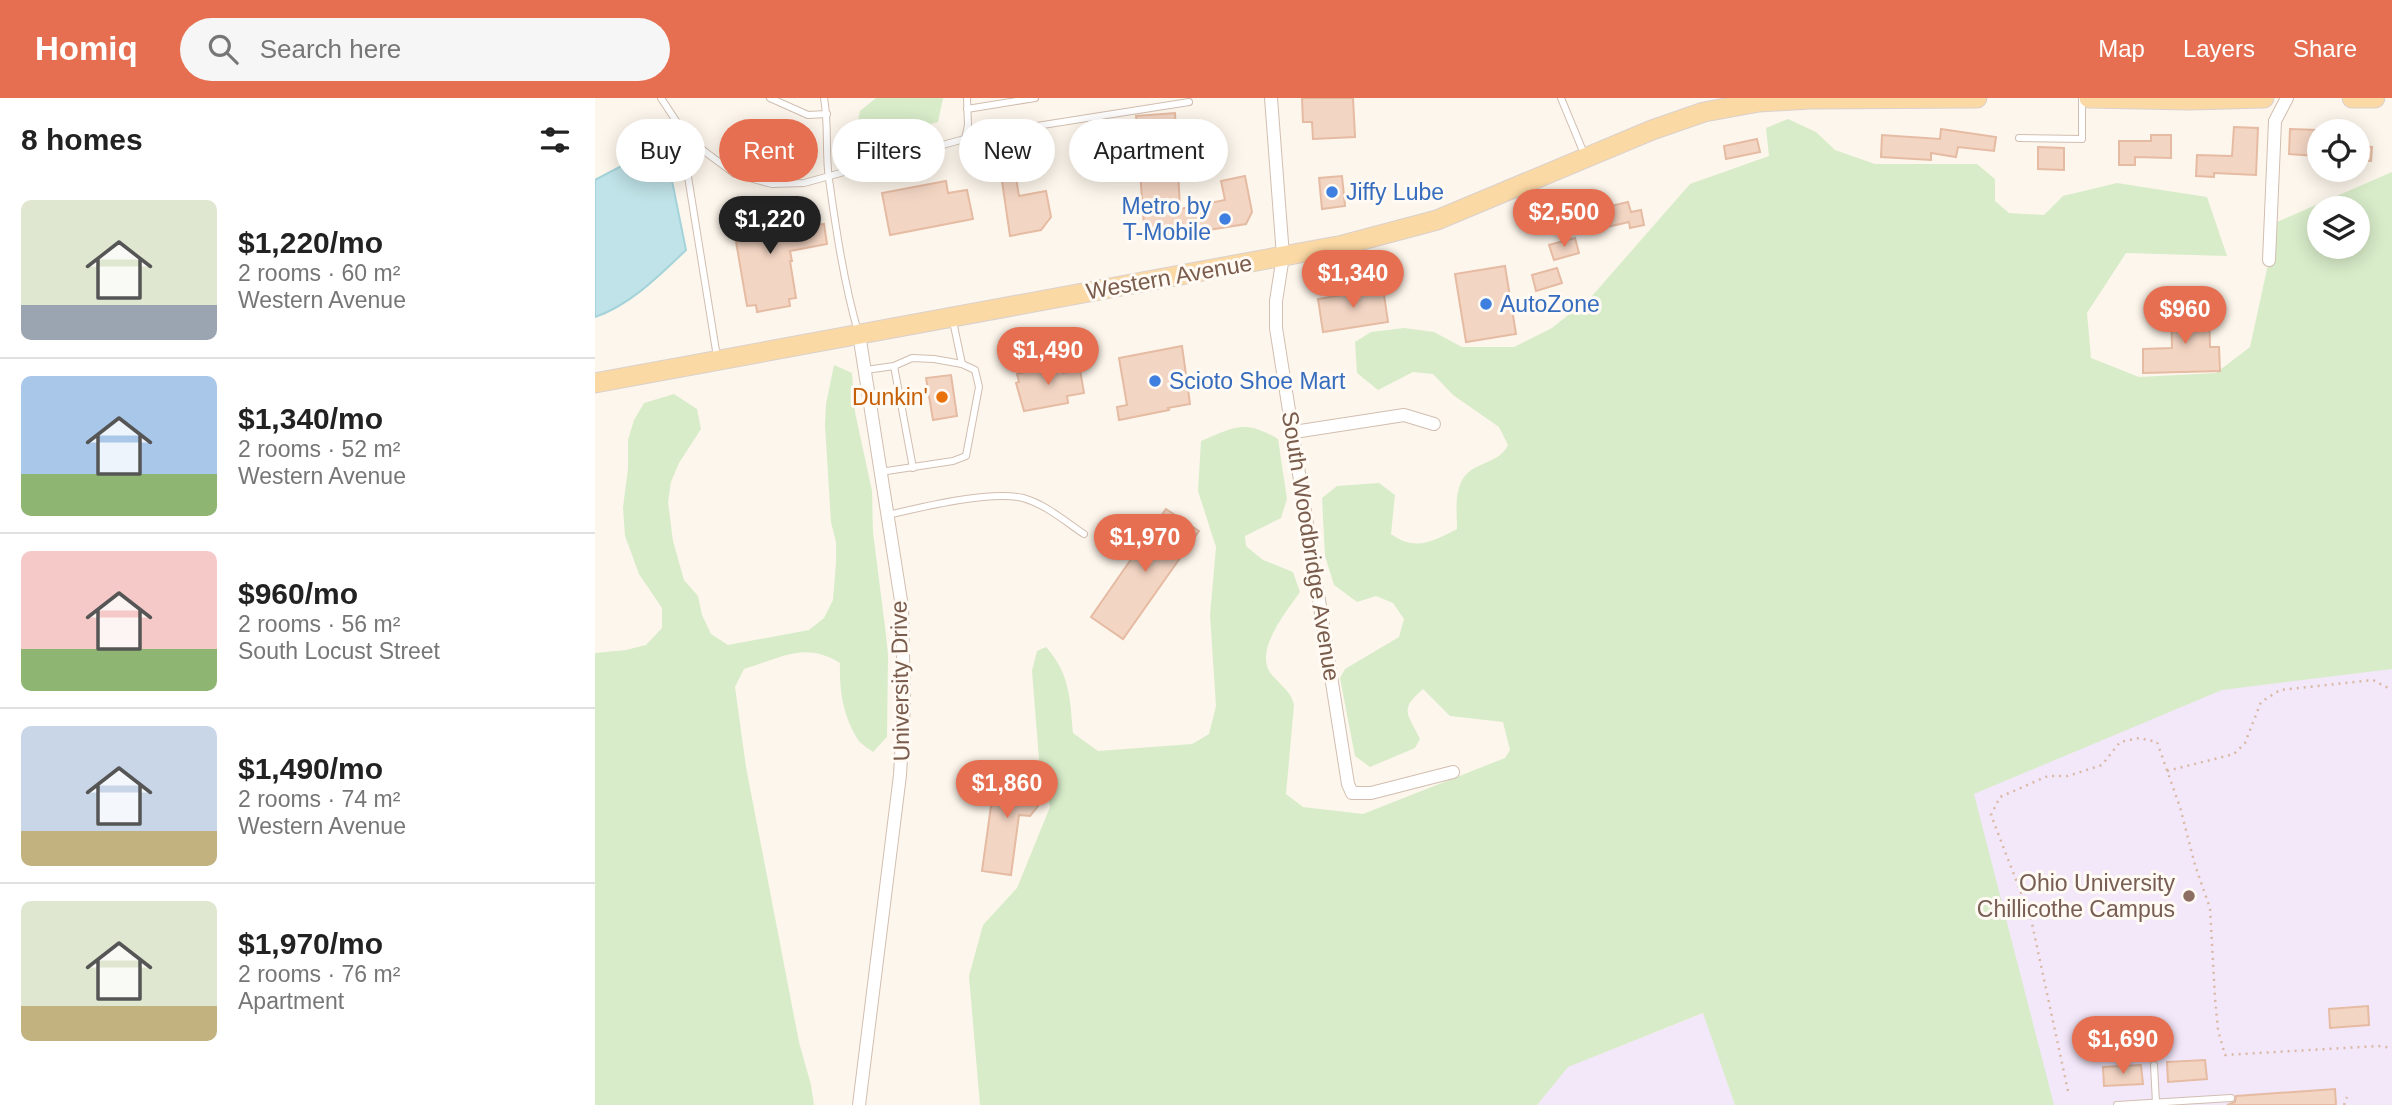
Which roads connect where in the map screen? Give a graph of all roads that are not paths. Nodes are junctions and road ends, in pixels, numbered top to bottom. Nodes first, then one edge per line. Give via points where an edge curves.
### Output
1 (661, 98) edge
2 (770, 98) edge
3 (824, 98) edge
4 (967, 98) edge
5 (1035, 98) edge
6 (1271, 98) edge
7 (1561, 98) edge
8 (1810, 98) edge
9 (1846, 98) edge
10 (1977, 98) edge
11 (2082, 98) edge
12 (2089, 98) edge
13 (2131, 98) edge
14 (2264, 98) edge
15 (2287, 98) edge
16 (2352, 98) edge
17 (2375, 98) edge
18 (1189, 103) dead end
19 (967, 109) junction
20 (827, 114) junction
21 (675, 119) edge
22 (968, 119) edge
23 (1055, 123) edge
24 (2019, 138) dead end
25 (959, 141) edge
26 (705, 152) edge
27 (1586, 158) junction
28 (828, 176) junction
29 (689, 182) edge
30 (1283, 257) junction
31 (2269, 260) dead end
32 (951, 316) junction
33 (859, 334) junction
34 (717, 359) junction
35 (962, 364) junction
36 (894, 366) junction
37 (864, 371) junction
38 (595, 383) edge
39 (1434, 424) dead end
40 (1294, 432) junction
41 (913, 468) junction
42 (880, 472) junction
43 (887, 515) junction
44 (1084, 534) dead end
45 (1453, 772) dead end
46 (2154, 1065) dead end
47 (2231, 1098) dead end
48 (2156, 1103) junction
49 (859, 1105) edge
50 (2117, 1105) edge

1 - 21 lane
2 - 20 lane via 808,115
3 - 20 lane, University Drive
4 - 19 lane
5 - 19 lane
6 - 30 street, South Woodbridge Avenue
7 - 27 lane
8 - 9 main road, Western Avenue
8 - 27 main road, Western Avenue via 1704,112
9 - 10 main road, Western Avenue
11 - 24 lane via 2082,138
12 - 13 main road
13 - 14 main road
15 - 31 street via 2275,121
16 - 17 main road
18 - 23 lane
19 - 22 lane
20 - 28 lane, University Drive
25 - 28 lane
26 - 28 lane via 735,174 772,184 804,183
27 - 30 main road, Western Avenue via 1437,220
28 - 33 lane, University Drive
29 - 34 lane
30 - 32 main road, Western Avenue
30 - 40 street, South Woodbridge Avenue via 1276,328
32 - 33 main road, Western Avenue
32 - 35 lane
33 - 34 main road, Western Avenue
33 - 37 street, University Drive
34 - 38 main road, Western Avenue
35 - 36 lane via 912,358
35 - 41 lane via 975,370 979,387 966,456
36 - 37 lane
36 - 41 lane
37 - 42 street, University Drive
39 - 40 street via 1404,415
40 - 45 street, South Woodbridge Avenue via 1352,793 1371,793
41 - 42 lane
42 - 43 street, University Drive
43 - 44 lane via 972,498 1024,498
43 - 49 street, University Drive via 902,607 904,704 900,775
46 - 48 lane
47 - 48 lane
48 - 50 lane

